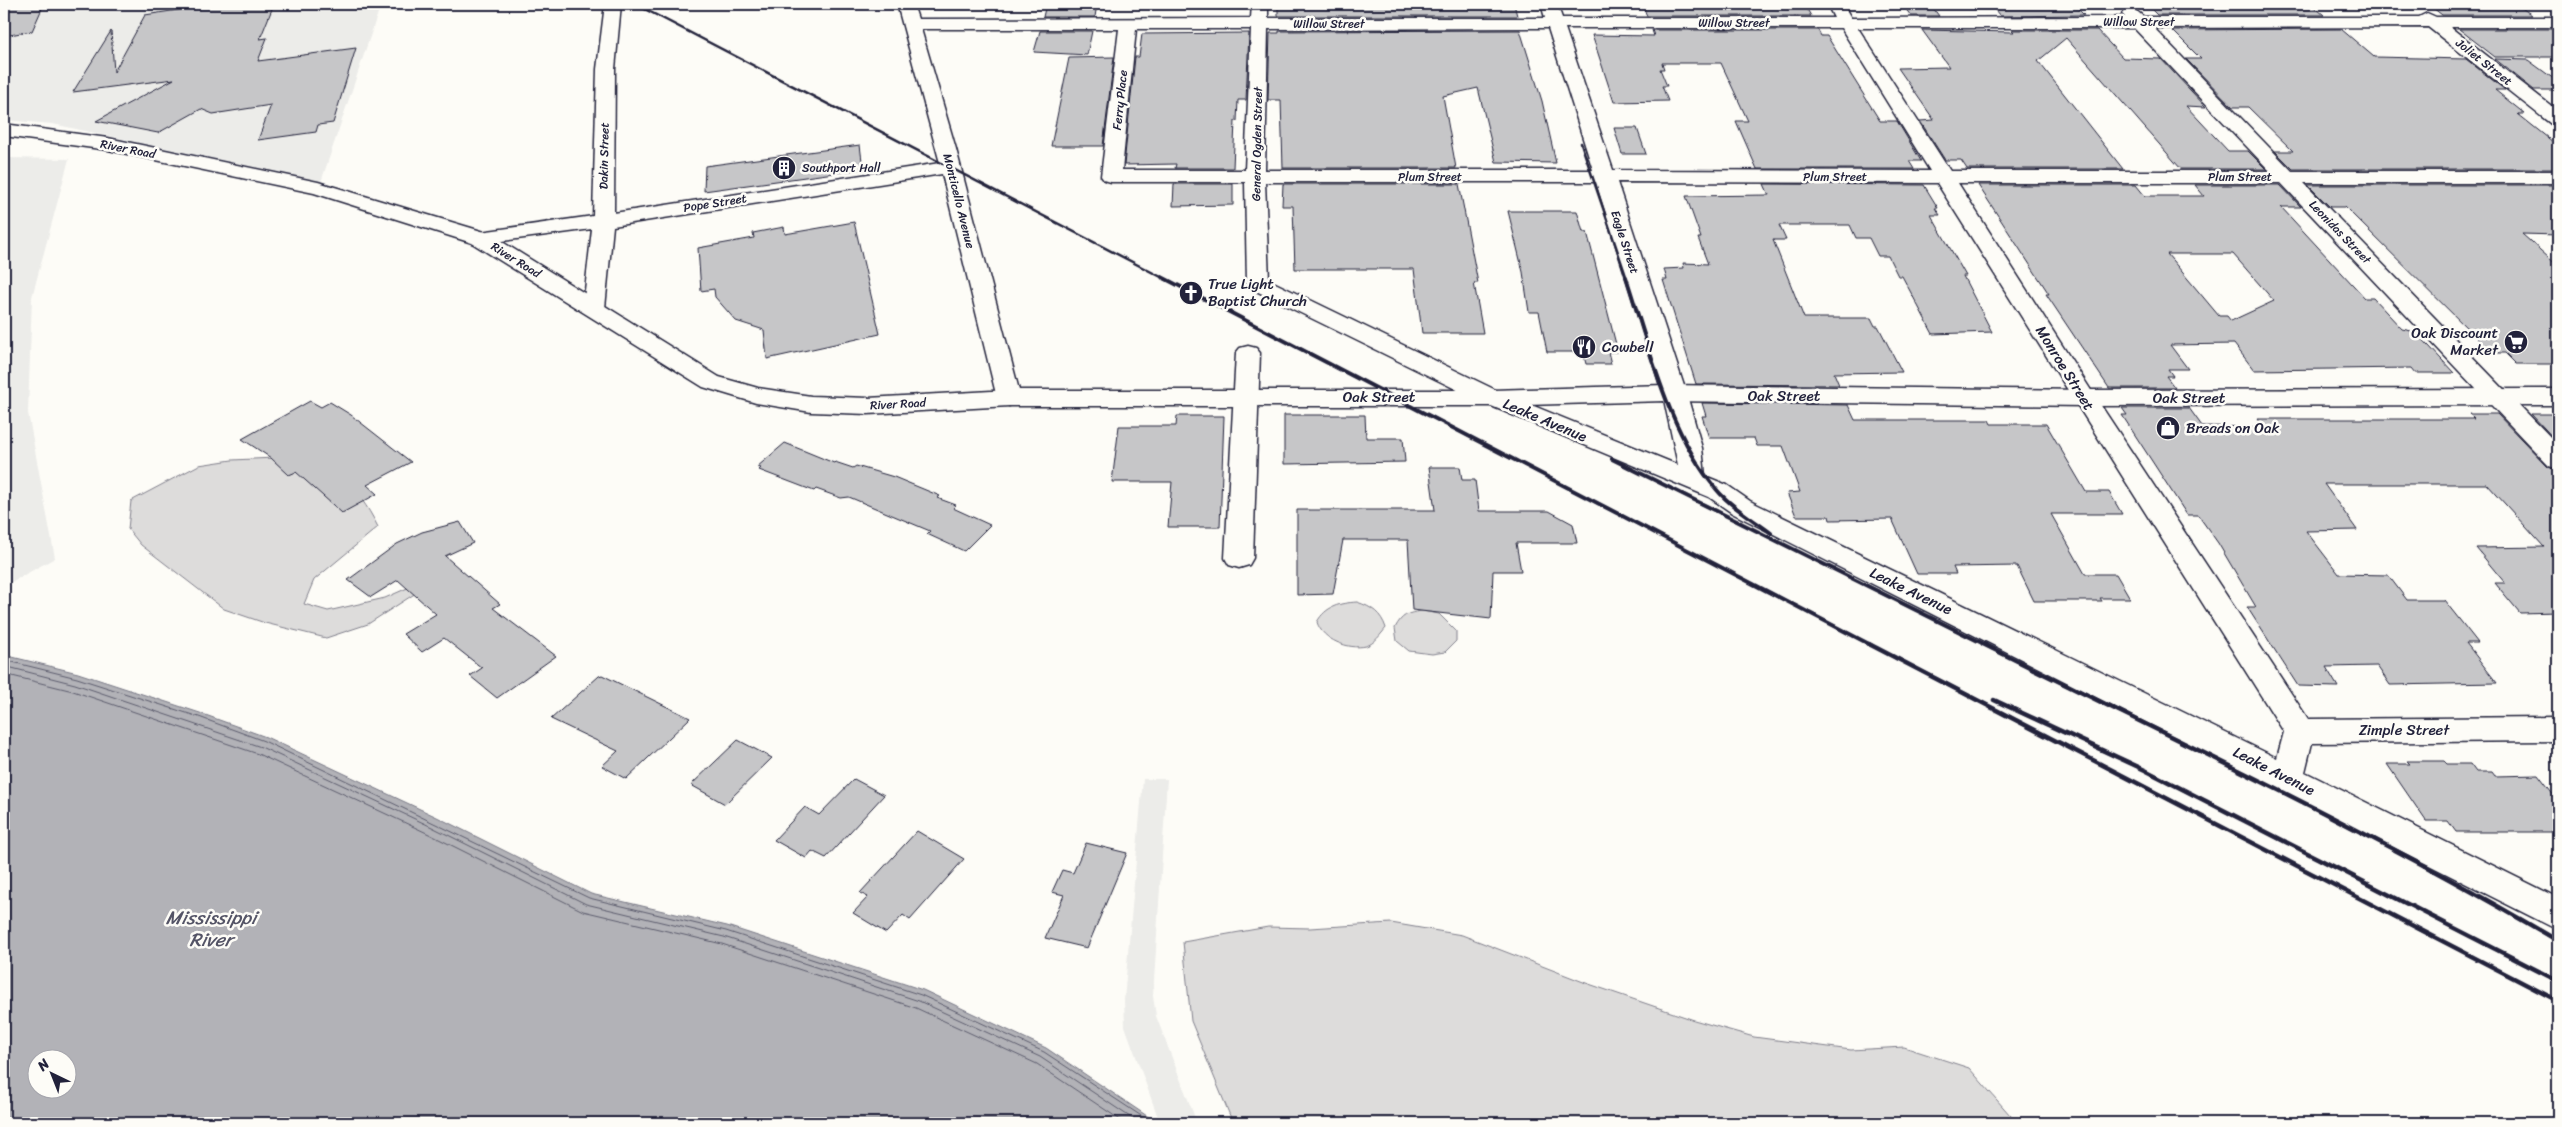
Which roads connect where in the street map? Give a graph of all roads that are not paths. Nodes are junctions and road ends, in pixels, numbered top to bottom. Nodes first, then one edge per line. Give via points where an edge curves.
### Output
1 (613, 4) edge
2 (1260, 4) edge
3 (1549, 4) edge
4 (2121, 4) edge
5 (2409, 4) edge
6 (1840, 13) edge
7 (908, 14) edge
8 (2139, 22) junction
9 (2433, 22) junction
10 (2558, 22) edge
11 (1128, 24) junction
12 (1260, 24) junction
13 (1555, 24) junction
14 (2558, 120) edge
15 (4, 130) edge
16 (950, 166) junction
17 (1111, 176) joint
18 (1256, 176) junction
19 (1603, 177) junction
20 (1944, 177) junction
21 (2287, 177) junction
22 (2558, 177) edge
23 (603, 221) junction
24 (480, 238) junction
25 (1258, 283) joint
26 (594, 308) junction
27 (1248, 353) dead end
28 (1675, 395) junction
29 (2498, 397) junction
30 (2558, 397) edge
31 (1009, 398) junction
32 (1247, 398) junction
33 (1493, 398) junction
34 (2084, 398) junction
35 (2558, 460) edge
36 (1693, 481) junction
37 (1239, 558) dead end
38 (2558, 729) edge
39 (2300, 731) junction
40 (2288, 778) junction
41 (2558, 915) edge

1 - 23 street, Dakin Street via 606,69
2 - 12 street, General Ogden Street
3 - 13 street, Eagle Street
4 - 8 street, Leonidas Street
5 - 9 street, Joliet Street
6 - 8 street, Willow Street
6 - 13 street, Willow Street
6 - 20 street, Monroe Street
7 - 11 street, Willow Street
7 - 16 street, Monticello Avenue
8 - 9 street, Willow Street
8 - 21 street, Leonidas Street
9 - 10 street, Willow Street
9 - 14 street, Joliet Street
11 - 12 street, Willow Street
11 - 17 street, Ferry Place
12 - 13 street, Willow Street
12 - 18 street, General Ogden Street
13 - 19 street, Eagle Street
15 - 24 street, River Road via 108,144 318,188
16 - 23 street, Pope Street
16 - 31 street, Monticello Avenue
17 - 18 street, Plum Street
18 - 19 street, Plum Street
18 - 25 street, General Ogden Street
19 - 20 street, Plum Street
19 - 28 street, Eagle Street
20 - 21 street, Plum Street
20 - 34 street, Monroe Street
21 - 22 street, Plum Street
21 - 29 street, Leonidas Street
23 - 24 street, Pope Street
23 - 26 street, Dakin Street
24 - 26 street, River Road
25 - 33 street, Leake Avenue
26 - 31 street, River Road via 711,382 756,395 811,404 868,406
27 - 32 street
28 - 33 street, Oak Street
28 - 34 street, Oak Street
28 - 36 street, Eagle Street via 1689,448
29 - 30 street, Oak Street
29 - 34 street, Oak Street
29 - 35 street, Leonidas Street
31 - 32 street, Oak Street
32 - 33 street, Oak Street
32 - 37 street
33 - 36 street, Leake Avenue
34 - 39 street, Monroe Street
36 - 40 street, Leake Avenue
38 - 39 street, Zimple Street
39 - 40 street
40 - 41 street, Leake Avenue

